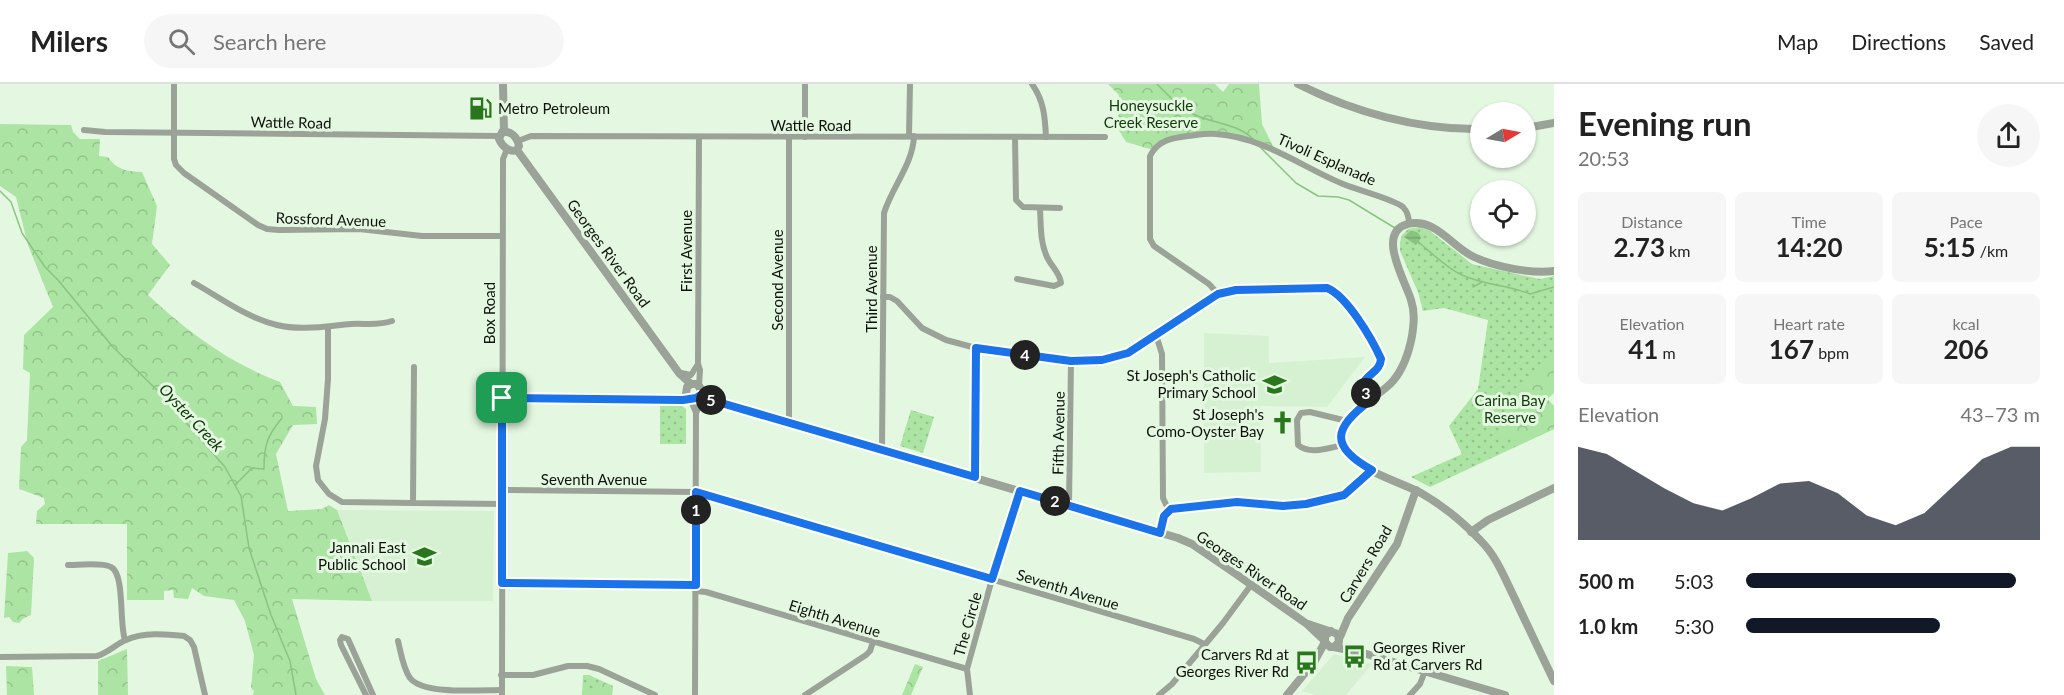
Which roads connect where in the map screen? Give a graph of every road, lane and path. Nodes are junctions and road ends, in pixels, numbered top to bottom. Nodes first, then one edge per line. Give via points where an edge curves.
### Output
1 (174, 84) edge
2 (503, 84) edge
3 (805, 84) edge
4 (910, 84) edge
5 (1032, 84) edge
6 (1298, 84) edge
7 (1554, 123) edge
8 (1536, 126) edge
9 (1470, 128) edge
10 (84, 130) dead end
11 (174, 133) junction
12 (501, 134) junction
13 (911, 136) junction
14 (1015, 137) junction
15 (1046, 137) junction
16 (1105, 137) dead end
17 (699, 138) junction
18 (789, 138) junction
19 (805, 138) junction
20 (518, 141) junction
21 (507, 148) junction
22 (518, 150) junction
23 (1040, 208) junction
24 (1060, 208) dead end
25 (1409, 224) junction
26 (502, 236) junction
27 (1554, 271) edge
28 (1017, 279) dead end
29 (194, 283) dead end
30 (1061, 283) junction
31 (1068, 287) dead end
32 (1218, 294) junction
33 (883, 297) junction
34 (392, 321) dead end
35 (328, 327) junction
36 (1156, 335) junction
37 (976, 348) junction
38 (1071, 361) junction
39 (698, 364) junction
40 (414, 367) dead end
41 (679, 372) junction
42 (694, 395) junction
43 (502, 398) junction
44 (709, 400) junction
45 (1371, 400) junction
46 (1347, 421) junction
47 (789, 422) junction
48 (1343, 445) junction
49 (882, 449) junction
50 (1372, 470) junction
51 (975, 477) junction
52 (1554, 488) edge
53 (502, 490) junction
54 (1416, 490) junction
55 (1020, 491) junction
56 (696, 492) junction
57 (413, 503) junction
58 (502, 504) junction
59 (1070, 506) junction
60 (1168, 510) junction
61 (1471, 531) junction
62 (1160, 533) junction
63 (68, 565) dead end
64 (992, 579) junction
65 (502, 583) junction
66 (1251, 585) junction
67 (696, 588) junction
68 (1332, 639) junction
69 (125, 640) junction
70 (398, 641) dead end
71 (873, 642) junction
72 (1203, 644) junction
73 (0, 657) edge
74 (967, 669) junction
75 (1425, 671) junction
76 (501, 675) junction
77 (1554, 681) edge
78 (444, 693) edge
79 (502, 693) edge
80 (205, 695) edge
81 (366, 695) edge
82 (373, 695) edge
83 (655, 695) edge
84 (695, 695) edge
85 (805, 695) edge
86 (970, 695) edge
87 (1160, 695) edge
88 (1287, 695) edge
89 (1410, 695) edge
90 (1505, 695) edge

1 - 11 street, Rossford Avenue
2 - 12 street
3 - 19 street
4 - 13 street, Third Avenue
5 - 15 street via 1043,105
6 - 9 street via 1371,113
7 - 8 street
10 - 11 street, Wattle Road
11 - 12 street, Wattle Road
11 - 26 street, Rossford Avenue via 174,159 179,170 267,229
12 - 20 street via 511,134
12 - 21 street via 500,141
13 - 14 street, Wattle Road
13 - 19 street, Wattle Road
13 - 33 street, Third Avenue via 910,154 884,213
14 - 15 street, Wattle Road
14 - 23 street via 1016,200 1023,207
15 - 16 street, Wattle Road
17 - 18 street, Wattle Road
17 - 20 street, Wattle Road via 531,136
17 - 39 street, First Avenue
18 - 19 street, Wattle Road
18 - 47 street, Second Avenue
20 - 22 street
21 - 22 street
21 - 26 street, Box Road via 503,159
22 - 41 street, Georges River Road
23 - 24 street
23 - 30 street via 1043,247
25 - 27 street via 1425,223 1479,259 1530,271
25 - 32 street, Tivoli Esplanade via 1409,215 1395,202 1346,185 1269,147 1215,134 1174,138 1157,146 1150,156 1152,244
25 - 45 street via 1399,230 1393,248 1414,314 1410,348 1394,380
26 - 43 street, Box Road
28 - 30 street via 1054,286
29 - 35 street via 243,312 271,323
30 - 31 street
32 - 36 street
32 - 45 street via 1236,290 1334,291 1349,306 1381,359 1380,366 1363,384
33 - 37 street via 897,300 922,328
33 - 49 street, Third Avenue
34 - 35 street
35 - 57 street via 328,379 316,466 318,480 328,494 342,502
36 - 38 street via 1128,353 1102,360
36 - 60 street via 1162,354 1163,498
37 - 38 street
37 - 51 street
38 - 59 street, Fifth Avenue
39 - 41 street via 692,375
39 - 42 street, First Avenue
40 - 57 street
41 - 42 street, Georges River Road
42 - 43 street via 683,400
42 - 44 street, Georges River Road
42 - 44 street
42 - 56 street, First Avenue
43 - 53 street, Box Road
44 - 47 street, Georges River Road
45 - 46 street
46 - 48 street via 1342,430
46 - 48 street via 1310,412 1301,413 1297,420 1298,445 1304,450
47 - 49 street, Georges River Road
48 - 50 street via 1350,457
49 - 51 street, Georges River Road
50 - 54 street
50 - 60 street via 1344,495 1306,504 1237,502
51 - 55 street, Georges River Road
52 - 61 street
53 - 56 street, Seventh Avenue
53 - 58 street, Box Road
54 - 61 street
54 - 68 street, Carvers Road via 1397,544
55 - 59 street, Georges River Road
55 - 64 street, The Circle
56 - 64 street, Seventh Avenue
56 - 67 street, First Avenue
57 - 58 street
58 - 65 street, Box Road
59 - 62 street, Georges River Road
60 - 62 street
61 - 77 street via 1498,564
62 - 66 street, Georges River Road via 1192,544
63 - 69 street via 105,565 115,570 120,581
64 - 72 street, Seventh Avenue
64 - 74 street, The Circle
65 - 67 street, Eighth Avenue
65 - 76 street, Box Road
66 - 68 street, Georges River Road
66 - 72 street
67 - 71 street, Eighth Avenue
67 - 84 street, First Avenue
68 - 75 street, Georges River Road via 1363,653
68 - 88 street, Carvers Road
69 - 73 street via 97,656
69 - 80 street via 143,635 191,639
70 - 78 street via 414,683
71 - 74 street, Eighth Avenue
71 - 85 street via 866,655
72 - 87 street
74 - 86 street, The Circle
75 - 89 street
75 - 90 street, Georges River Road
76 - 79 street, Box Road
76 - 83 street via 533,675 568,666 587,666
78 - 79 street
81 - 82 street via 341,645 342,637 351,644

